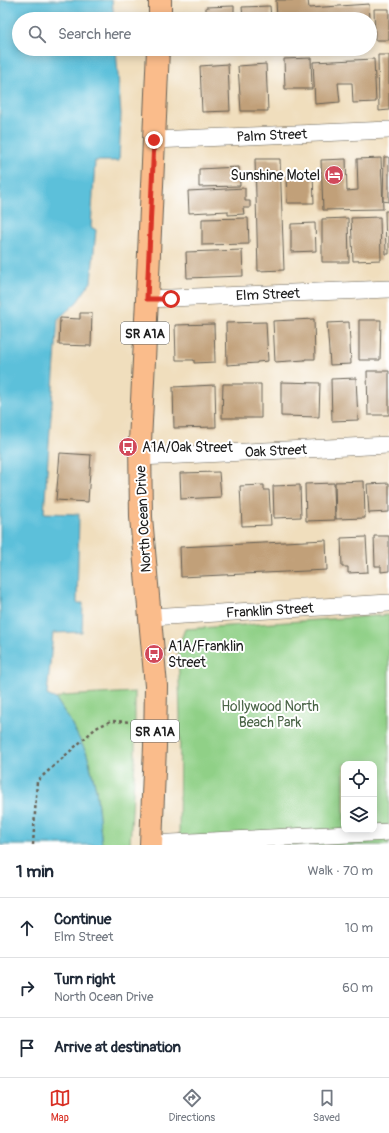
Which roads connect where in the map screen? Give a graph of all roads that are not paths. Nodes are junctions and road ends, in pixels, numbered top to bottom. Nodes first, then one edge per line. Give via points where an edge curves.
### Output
1 (160, 0) edge
2 (160, 12) edge
3 (158, 56) edge
4 (389, 130) edge
5 (154, 140) junction
6 (389, 289) edge
7 (147, 299) junction
8 (389, 445) edge
9 (140, 457) junction
10 (389, 603) edge
11 (150, 617) junction
12 (389, 832) edge
13 (151, 845) edge

1 - 2 main road
3 - 5 main road, North Ocean Drive / SR A1A
4 - 5 street, Palm Street
5 - 7 main road, North Ocean Drive / SR A1A
6 - 7 street, Elm Street
7 - 9 main road, North Ocean Drive / SR A1A
8 - 9 street, Oak Street
9 - 11 main road, North Ocean Drive / SR A1A via 141,523
10 - 11 street, Franklin Street
11 - 13 main road, North Ocean Drive / SR A1A via 156,686
12 - 13 street

